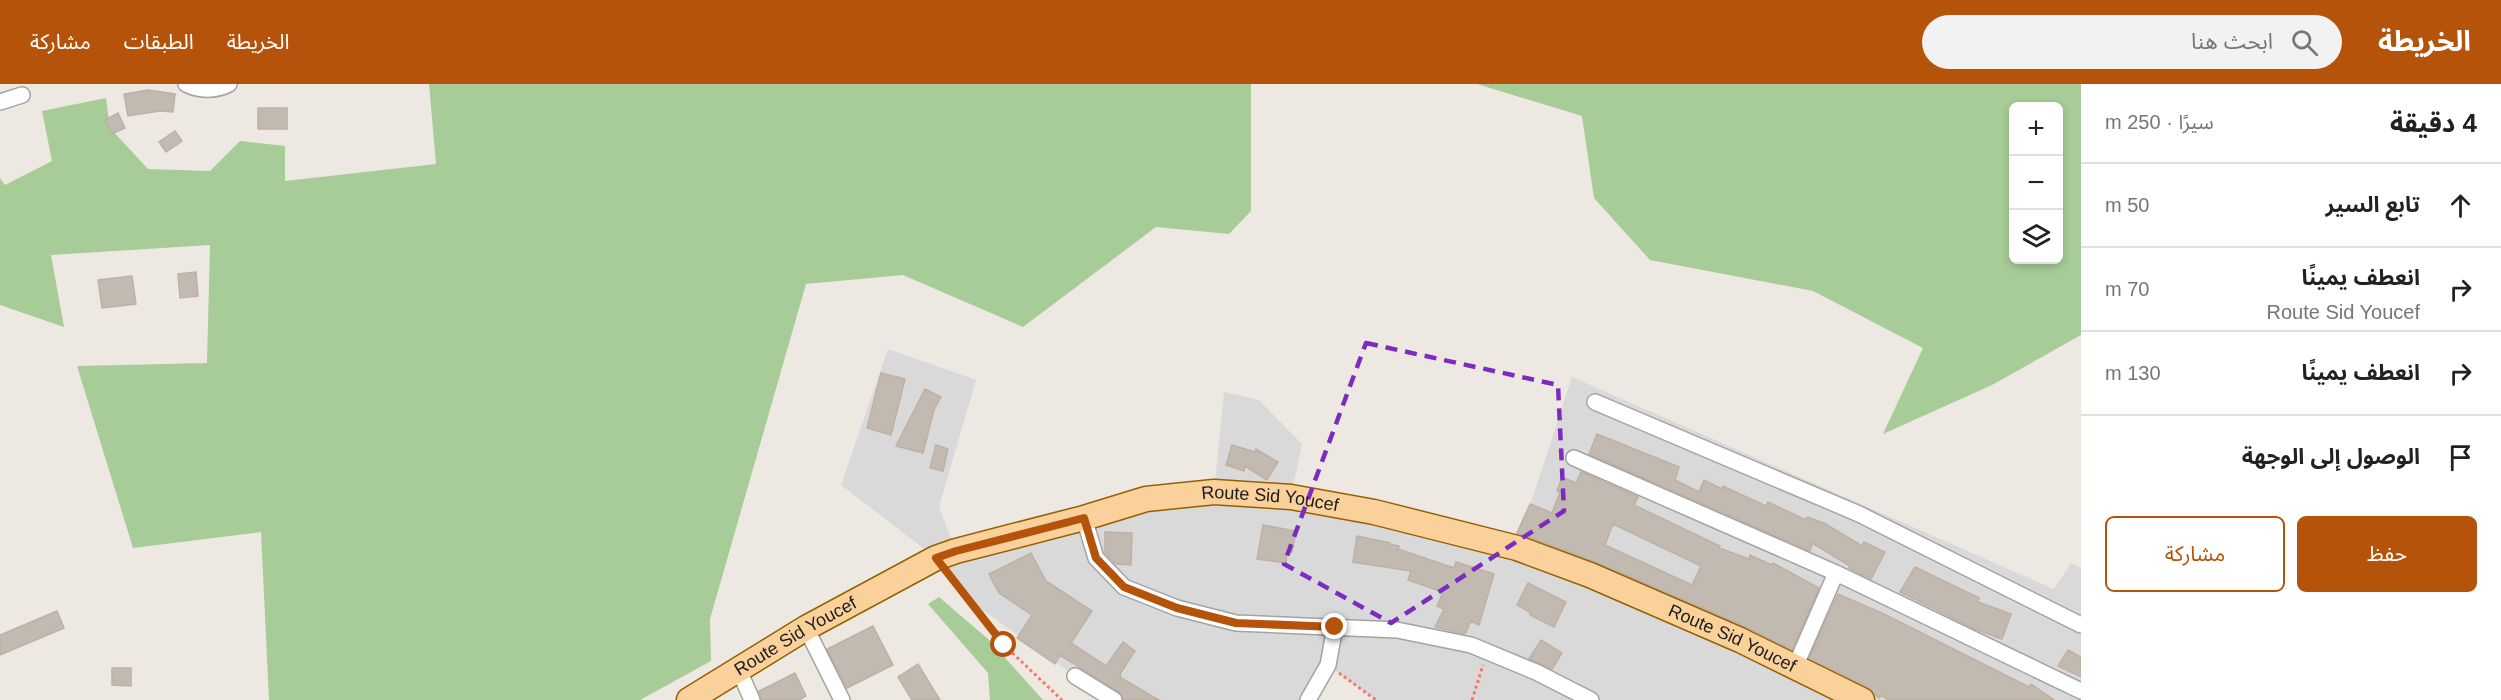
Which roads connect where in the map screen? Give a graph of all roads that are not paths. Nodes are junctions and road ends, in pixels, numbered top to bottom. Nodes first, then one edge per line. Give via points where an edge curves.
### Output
1 (186, 84) edge
2 (229, 84) edge
3 (22, 95) dead end
4 (0, 102) edge
5 (1595, 402) dead end
6 (1574, 458) dead end
7 (1084, 518) junction
8 (1836, 573) junction
9 (2081, 625) edge
10 (1335, 627) junction
11 (806, 628) junction
12 (1795, 667) junction
13 (738, 668) junction
14 (1075, 676) dead end
15 (2081, 691) edge
16 (689, 700) edge
17 (752, 700) edge
18 (842, 700) edge
19 (1114, 700) edge
20 (1308, 700) edge
21 (1591, 700) edge
22 (1862, 700) edge

1 - 2 street via 195,89
3 - 4 street
5 - 9 street via 1859,514
6 - 8 street
7 - 10 street via 1096,558 1124,587 1177,608 1236,623
7 - 11 main road, Route Sid Youcef via 936,558
7 - 12 main road, Route Sid Youcef via 1146,499 1214,492 1291,497 1374,512 1517,548 1590,575
8 - 12 street
8 - 15 street
10 - 20 street via 1328,665
10 - 21 street via 1397,630 1471,645
11 - 13 main road, Route Sid Youcef
11 - 18 street
12 - 22 main road, Route Sid Youcef
13 - 16 main road, Route Sid Youcef
13 - 17 street
14 - 19 street

